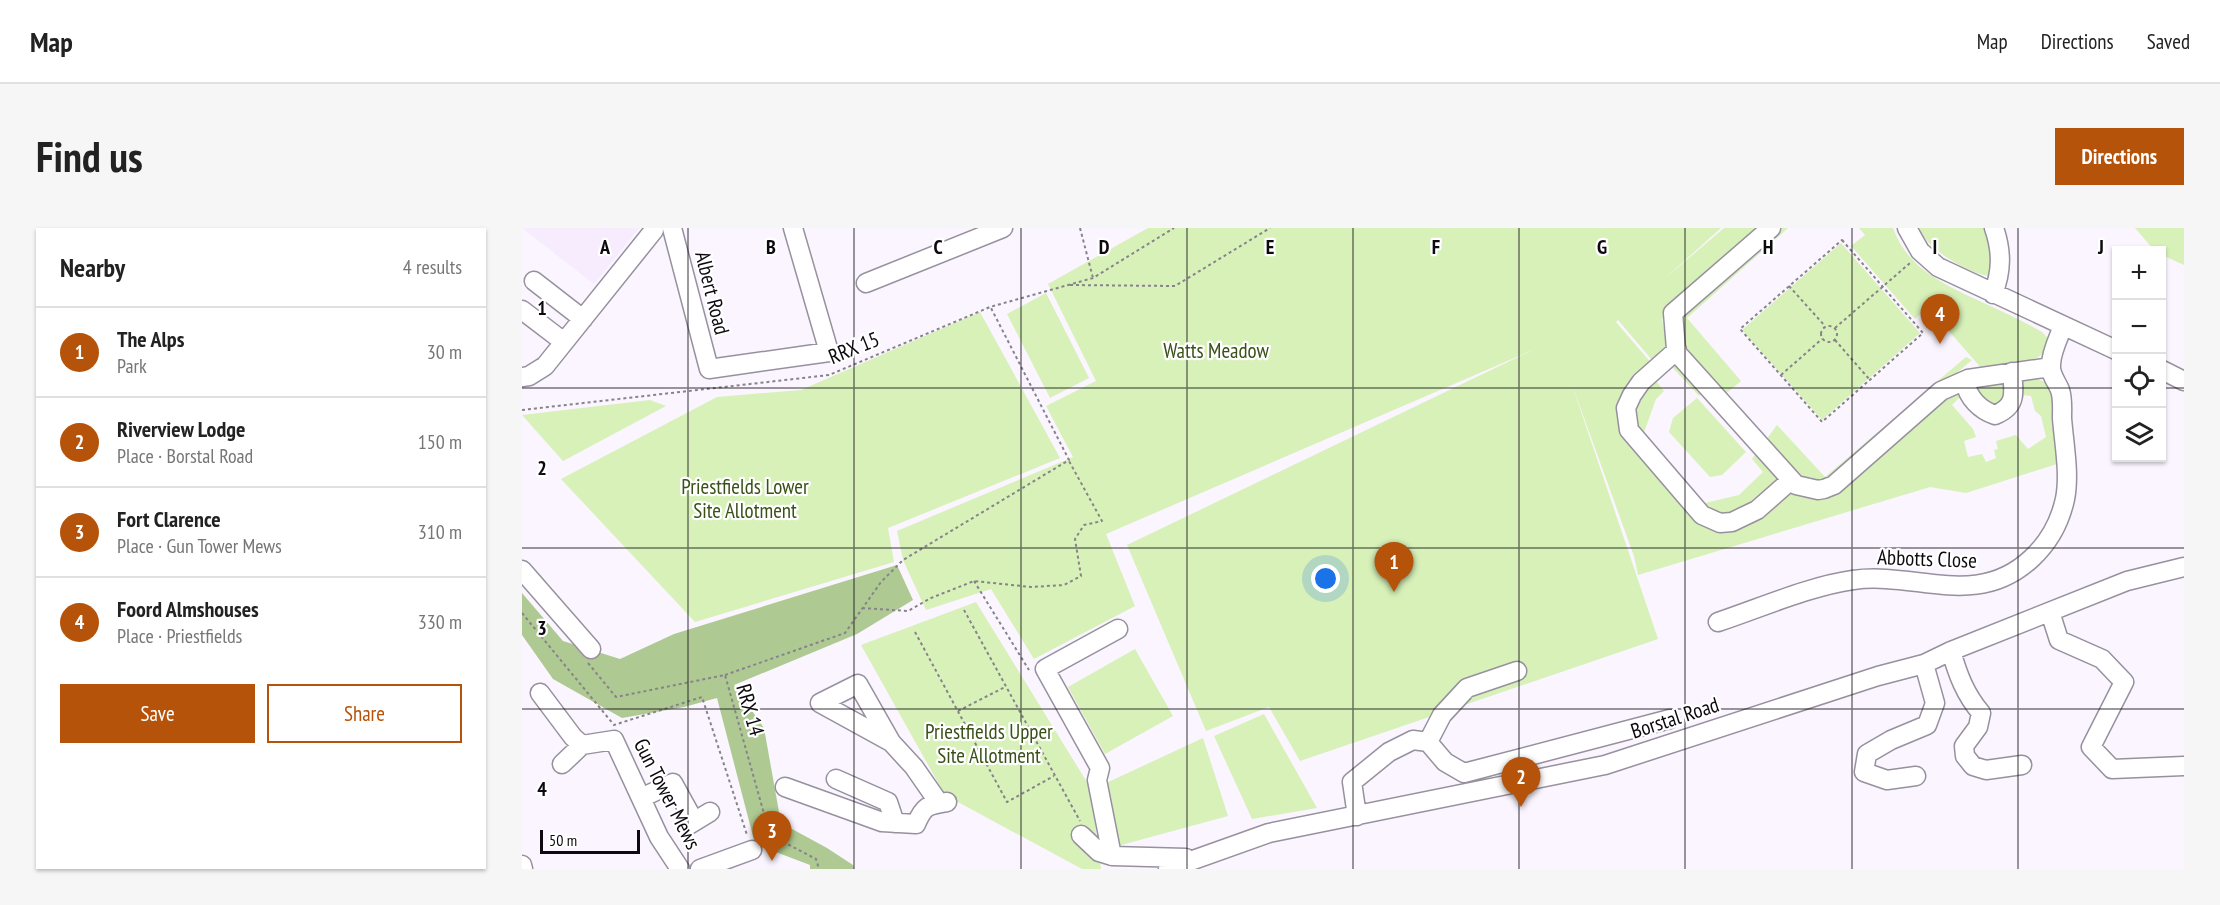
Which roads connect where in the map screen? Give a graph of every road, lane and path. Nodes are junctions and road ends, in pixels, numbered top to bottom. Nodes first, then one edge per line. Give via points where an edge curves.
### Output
1 (672, 228) edge
2 (793, 228) edge
3 (1003, 228) edge
4 (1080, 228) edge
5 (1174, 228) edge
6 (1270, 228) edge
7 (1771, 228) edge
8 (1907, 228) edge
9 (1994, 228) edge
10 (654, 230) dead end
11 (1914, 260) dead end
12 (1094, 278) junction
13 (534, 281) dead end
14 (866, 283) dead end
15 (1068, 285) junction
16 (1789, 286) junction
17 (1883, 287) junction
18 (1993, 294) junction
19 (990, 307) junction
20 (522, 310) edge
21 (583, 319) junction
22 (1825, 326) junction
23 (2063, 326) junction
24 (1835, 328) junction
25 (1822, 339) junction
26 (1835, 340) junction
27 (564, 342) junction
28 (2112, 348) edge
29 (1677, 350) junction
30 (2051, 367) junction
31 (2012, 372) junction
32 (2166, 372) edge
33 (1781, 375) junction
34 (522, 377) edge
35 (1870, 380) junction
36 (2184, 381) edge
37 (1965, 382) junction
38 (522, 410) edge
39 (1068, 460) junction
40 (1791, 480) junction
41 (2184, 567) edge
42 (522, 570) edge
43 (862, 608) junction
44 (964, 610) dead end
45 (2050, 612) junction
46 (522, 613) edge
47 (1718, 622) dead end
48 (1118, 629) dead end
49 (915, 632) dead end
50 (585, 643) joint
51 (1951, 651) junction
52 (1924, 664) junction
53 (1517, 671) dead end
54 (725, 675) junction
55 (1005, 687) junction
56 (540, 693) dead end
57 (958, 711) junction
58 (1670, 719) dead end
59 (891, 742) dead end
60 (1428, 742) junction
61 (582, 745) junction
62 (562, 764) dead end
63 (2022, 765) dead end
64 (2184, 766) edge
65 (1054, 776) junction
66 (1916, 776) dead end
67 (836, 780) dead end
68 (785, 787) dead end
69 (641, 798) junction
70 (710, 812) dead end
71 (1356, 816) junction
72 (895, 823) junction
73 (1081, 836) joint
74 (752, 850) joint
75 (1112, 856) junction
76 (1197, 859) junction
77 (680, 869) edge
78 (700, 869) edge
79 (819, 869) edge
80 (1168, 869) edge

1 - 2 street, Albert Road via 709,369 829,352
3 - 14 street
4 - 12 path
5 - 12 path, RRX 15
6 - 15 path via 1175,286
7 - 29 street via 1673,313
8 - 18 street via 1931,262
9 - 18 street via 2000,258
10 - 21 street
11 - 17 path
12 - 15 path, RRX 15
13 - 21 street
15 - 19 path, RRX 15
16 - 17 path via 1842,240
16 - 22 path
16 - 33 path via 1740,329
17 - 24 path
17 - 35 path via 1923,333
18 - 23 street
19 - 38 path, RRX 15 via 829,375
19 - 39 path
20 - 27 street
21 - 27 street
22 - 24 path
22 - 25 path
23 - 28 street
23 - 30 street
24 - 26 path
25 - 26 path
25 - 33 path
26 - 35 path
27 - 34 street via 545,366
29 - 40 street
29 - 40 street via 1641,382 1626,408 1626,421 1636,439 1702,515 1720,523 1732,522 1757,510
30 - 31 street
30 - 47 street, Abbotts Close via 2061,392 2065,496 2049,540 2021,568 1974,586 1878,579 1848,581
31 - 37 street
31 - 37 street via 2011,404 1995,415 1985,412 1974,401
32 - 36 street
33 - 35 path via 1822,422
37 - 40 street via 1941,392 1828,488 1804,488
39 - 43 path via 903,560
39 - 43 path via 1102,521 1084,525 1075,539 1081,576 1065,585 1031,587 974,580 908,611
41 - 45 street, Borstal Road via 2127,580
42 - 50 street
43 - 54 path via 845,633
44 - 55 path
45 - 51 street, Borstal Road
45 - 64 street via 2059,640 2102,659 2124,681 2091,747 2112,769
46 - 74 path via 614,725 702,697
48 - 75 street via 1045,669 1100,768 1097,780
49 - 57 path
50 - 54 path, RRX 14 via 583,657 616,697
51 - 52 street, Borstal Road
51 - 63 street via 1960,683 1981,713 1978,727 1964,746 1965,756 1973,766 1986,771
52 - 66 street via 1935,703 1927,725 1867,754 1864,772 1887,780
52 - 71 street, Borstal Road via 1605,765
53 - 60 street via 1467,688 1442,716
54 - 79 path, RRX 14 via 770,835 816,859
55 - 57 path
55 - 65 path
56 - 61 street
57 - 65 path via 1007,802
58 - 60 street via 1464,773 1445,762
59 - 72 street via 943,803 928,805 916,824
60 - 71 street via 1413,740 1389,752 1352,782
61 - 62 street
61 - 69 street, Gun Tower Mews via 614,740
65 - 73 path via 1081,823
67 - 72 street via 888,802
68 - 72 street via 882,822
69 - 70 street via 673,783 690,824
69 - 77 street, Gun Tower Mews
71 - 76 street, Borstal Road via 1269,833
73 - 75 street via 1099,852
74 - 78 street
75 - 76 street
76 - 80 street, Borstal Road

